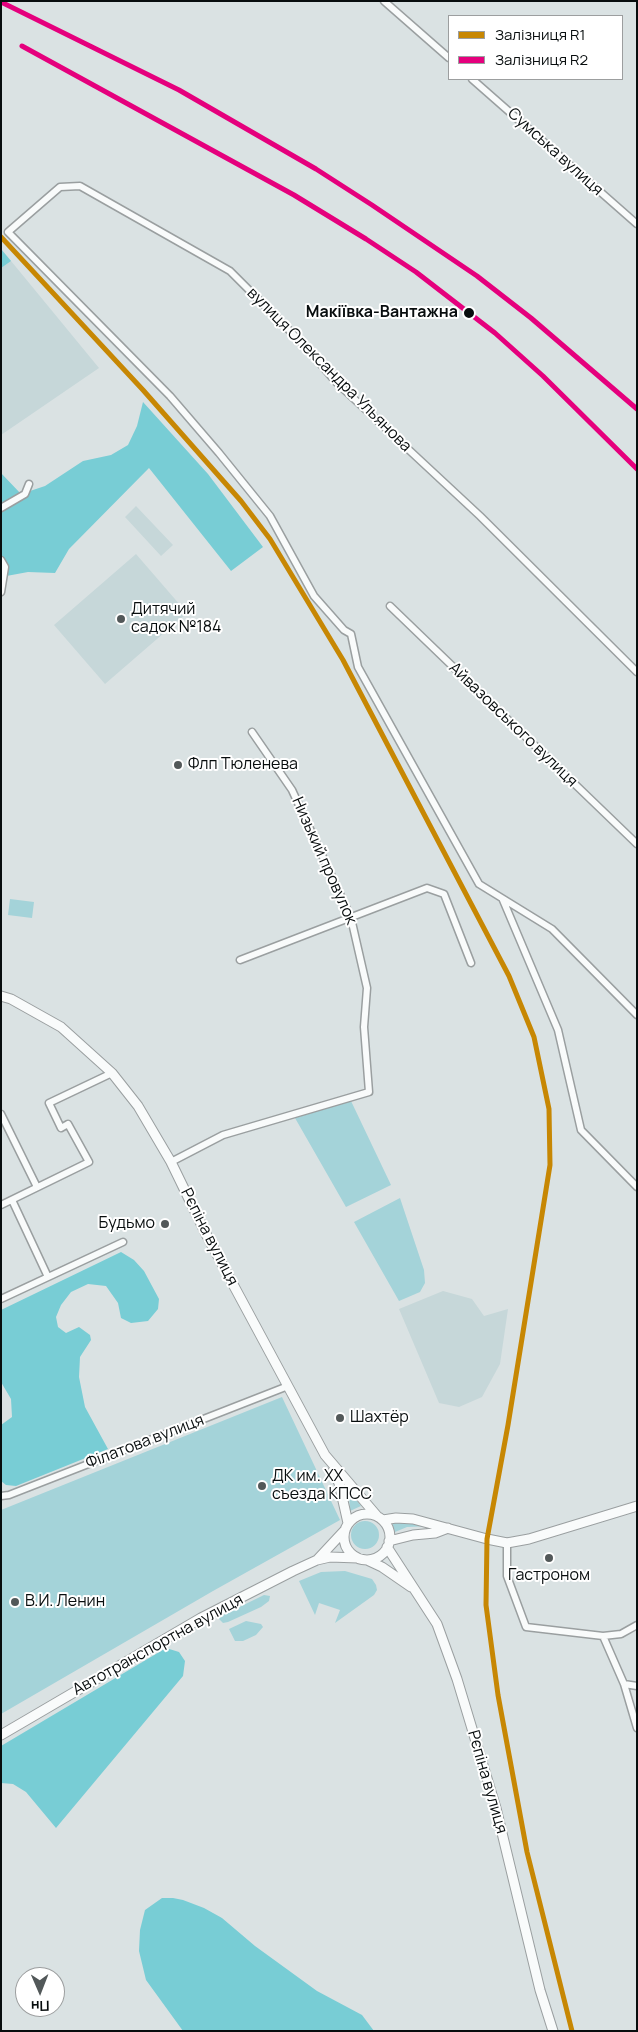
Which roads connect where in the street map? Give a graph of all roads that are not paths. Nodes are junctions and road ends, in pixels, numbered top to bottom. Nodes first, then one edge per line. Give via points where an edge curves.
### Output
1 (384, 1) edge
2 (448, 57) edge
3 (473, 80) edge
4 (637, 224) edge
5 (29, 484) dead end
6 (1, 508) edge
7 (1, 560) edge
8 (1, 592) edge
9 (390, 606) dead end
10 (637, 672) edge
11 (252, 732) dead end
12 (637, 844) edge
13 (504, 900) junction
14 (351, 917) junction
15 (240, 960) dead end
16 (471, 963) dead end
17 (1, 996) edge
18 (637, 1015) edge
19 (112, 1073) junction
20 (1, 1114) edge
21 (171, 1162) junction
22 (637, 1187) edge
23 (38, 1188) junction
24 (12, 1200) junction
25 (1, 1205) edge
26 (123, 1242) dead end
27 (48, 1277) junction
28 (1, 1299) edge
29 (288, 1386) junction
30 (325, 1455) junction
31 (1, 1496) edge
32 (637, 1506) edge
33 (380, 1518) junction
34 (346, 1526) junction
35 (448, 1528) junction
36 (507, 1543) junction
37 (388, 1544) junction
38 (361, 1559) junction
39 (317, 1560) junction
40 (417, 1592) junction
41 (637, 1624) edge
42 (603, 1636) junction
43 (624, 1684) junction
44 (637, 1686) edge
45 (637, 1728) edge
46 (1, 1735) edge
47 (553, 2031) edge

1 - 2 street
3 - 4 street, Сумська вулиця
5 - 6 street via 26,494
7 - 8 street via 5,567
9 - 12 street, Айвазовського вулиця
10 - 13 street, вулиця Олександра Ульянова via 480,516 336,382 307,348 230,271 80,186 60,187 8,232 170,396 270,516 314,596 351,634 358,667 479,884
11 - 14 street, Низький провулок via 292,790
13 - 18 street via 552,929
13 - 22 street via 558,1030 581,1130
14 - 15 street
14 - 16 street via 427,888 444,894
14 - 21 street, Низький провулок via 367,988 364,1027 369,1092 223,1135
17 - 19 street, Рєпіна вулиця via 61,1027
19 - 21 street, Рєпіна вулиця via 144,1114
19 - 23 street via 49,1104 62,1128 68,1124 89,1162
20 - 23 street
21 - 29 street, Рєпіна вулиця
23 - 24 street
24 - 25 street
24 - 27 street
26 - 27 street
27 - 28 street
29 - 30 street, Рєпіна вулиця
29 - 31 street, Філатова вулиця via 9,1496
30 - 33 street, Рєпіна вулиця
30 - 34 street via 340,1484
32 - 36 street
33 - 34 street via 367,1514 356,1516
33 - 35 street via 413,1519
33 - 37 street via 388,1528
34 - 38 street via 344,1541 348,1551
34 - 39 street
35 - 36 street
35 - 37 street
36 - 42 street via 507,1576 526,1627
37 - 38 street via 378,1557
37 - 40 street, Рєпіна вулиця
38 - 39 street via 330,1557
38 - 40 street via 382,1566
39 - 46 street, Автотранспортна вулиця via 201,1618
40 - 47 street, Рєпіна вулиця via 437,1624 457,1680 496,1808
41 - 42 street via 621,1634
42 - 43 street
43 - 44 street
43 - 45 street

